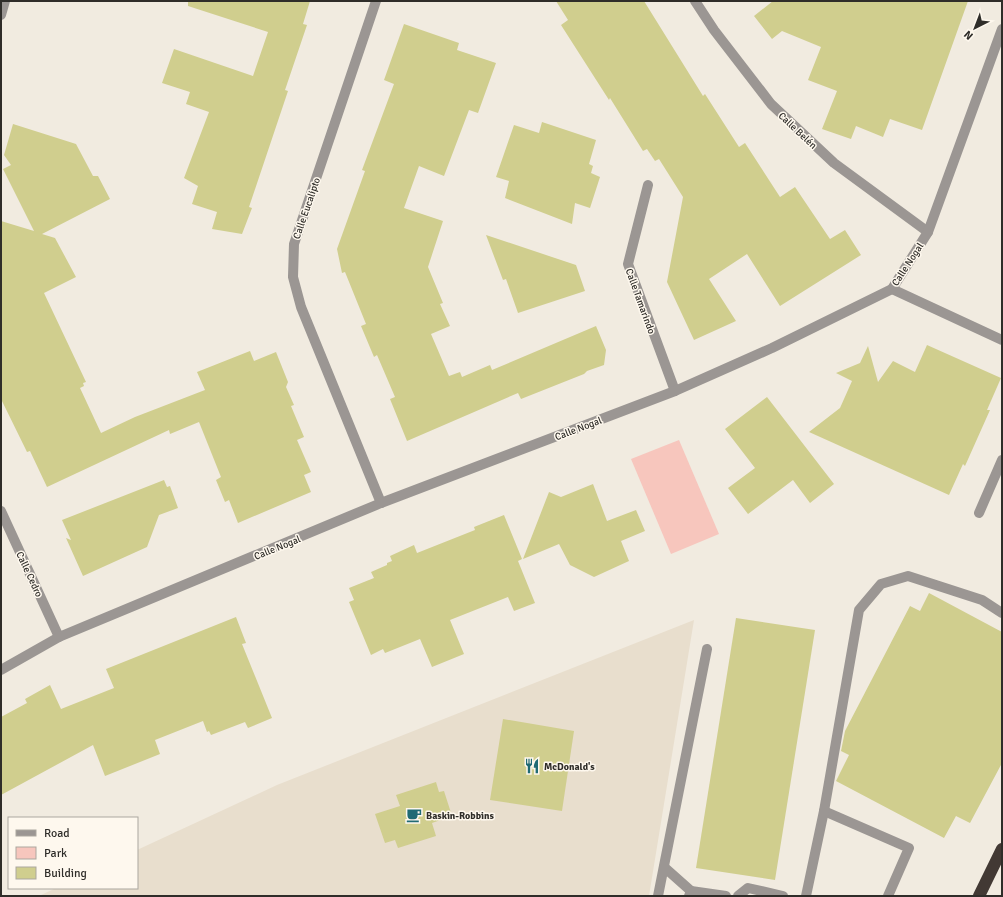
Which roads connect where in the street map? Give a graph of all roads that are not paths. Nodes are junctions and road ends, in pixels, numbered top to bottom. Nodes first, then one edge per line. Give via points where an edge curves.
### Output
1 (5, 1) edge
2 (376, 1) edge
3 (695, 1) edge
4 (1, 15) edge
5 (1002, 29) edge
6 (648, 184) dead end
7 (928, 232) junction
8 (892, 289) junction
9 (1002, 340) edge
10 (675, 391) junction
11 (1002, 460) edge
12 (381, 504) junction
13 (1, 511) edge
14 (979, 513) dead end
15 (1002, 612) edge
16 (59, 637) junction
17 (707, 649) dead end
18 (1, 670) edge
19 (824, 811) junction
20 (1002, 849) edge
21 (664, 868) junction
22 (690, 893) edge
23 (658, 896) edge
24 (726, 896) edge
25 (738, 896) edge
26 (784, 896) edge
27 (806, 896) edge
28 (888, 896) edge
29 (979, 896) edge

1 - 4 street
2 - 12 street, Calle Eucalipto via 294,244 293,277 301,307
3 - 7 street, Calle Belén via 771,104 834,164
5 - 7 street, Calle Nogal
6 - 10 street, Calle Tamarindo via 628,264
7 - 8 street, Calle Nogal
8 - 9 street
8 - 10 street, Calle Nogal via 772,348
10 - 12 street, Calle Nogal
11 - 14 street
12 - 16 street, Calle Nogal
13 - 16 street, Calle Cedro
15 - 19 street via 982,600 908,576 881,584 859,610
16 - 18 street, Calle Nogal
17 - 21 street
19 - 27 street
19 - 28 street via 909,848
20 - 29 highway
21 - 22 street
21 - 23 street
22 - 24 street
25 - 26 street via 748,888

